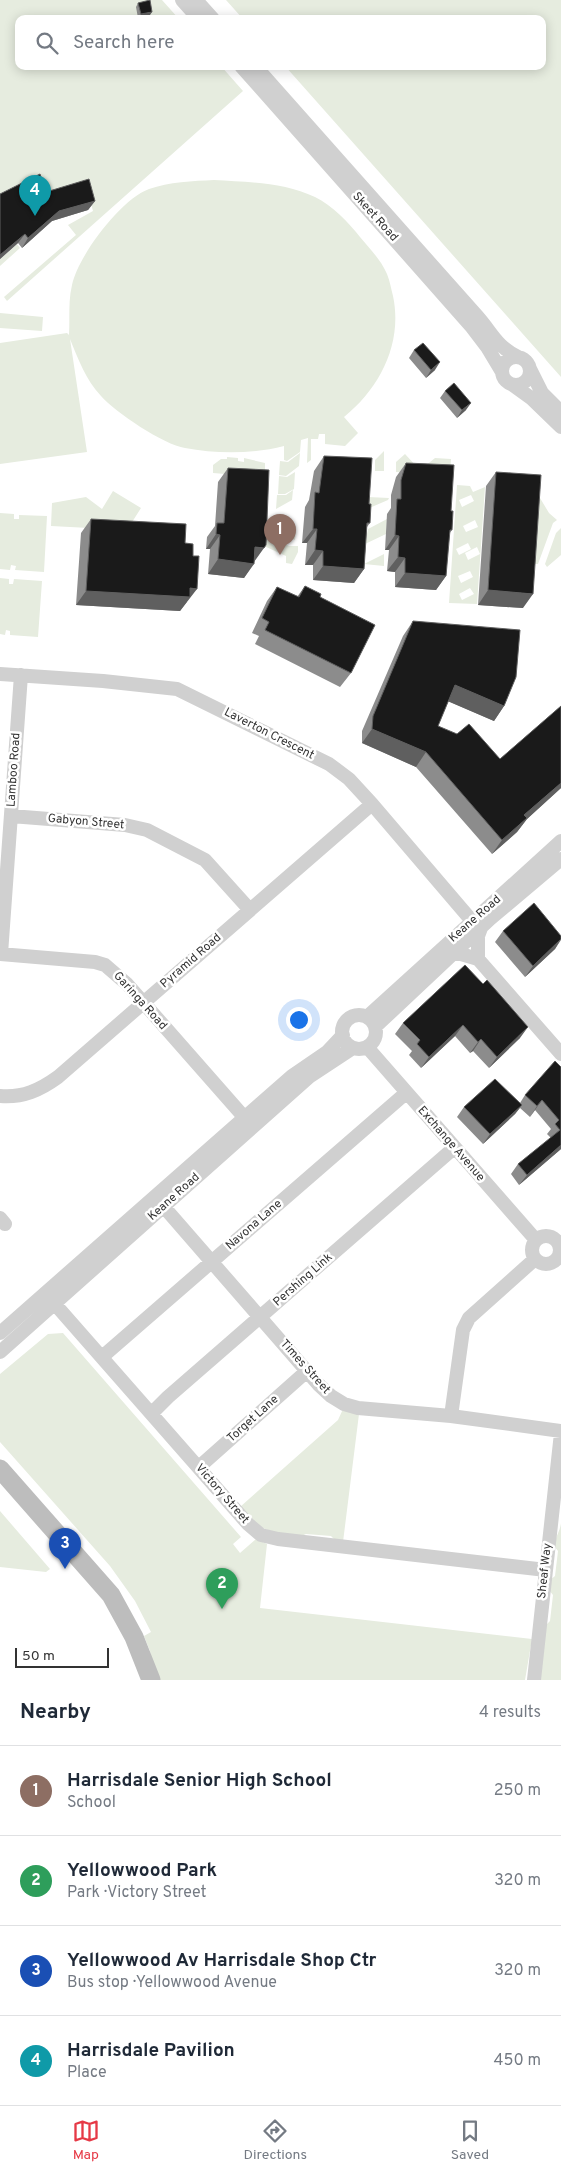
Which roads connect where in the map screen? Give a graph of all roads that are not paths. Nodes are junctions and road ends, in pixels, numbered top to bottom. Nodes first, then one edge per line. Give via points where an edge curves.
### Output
1 (182, 0) edge
2 (196, 0) edge
3 (195, 15) edge
4 (209, 15) edge
5 (245, 70) edge
6 (259, 70) edge
7 (518, 357) junction
8 (530, 369) junction
9 (502, 372) junction
10 (513, 385) junction
11 (561, 412) edge
12 (561, 427) edge
13 (0, 674) edge
14 (21, 675) junction
15 (372, 804) junction
16 (11, 816) junction
17 (561, 841) edge
18 (560, 860) edge
19 (250, 910) junction
20 (476, 925) junction
21 (454, 952) junction
22 (0, 954) edge
23 (478, 959) junction
24 (143, 1002) junction
25 (371, 1022) junction
26 (343, 1036) junction
27 (367, 1047) junction
28 (353, 1048) junction
29 (561, 1054) edge
30 (406, 1092) junction
31 (0, 1096) edge
32 (244, 1117) junction
33 (454, 1148) junction
34 (164, 1207) junction
35 (561, 1228) edge
36 (541, 1238) junction
37 (535, 1259) junction
38 (559, 1259) edge
39 (213, 1262) junction
40 (54, 1303) junction
41 (260, 1316) junction
42 (0, 1333) edge
43 (0, 1352) edge
44 (102, 1357) junction
45 (307, 1371) junction
46 (152, 1413) junction
47 (452, 1416) junction
48 (561, 1432) edge
49 (199, 1467) junction
50 (0, 1469) edge
51 (0, 1486) edge
52 (546, 1570) junction
53 (138, 1680) edge
54 (151, 1680) edge
55 (534, 1680) edge

1 - 3 street
2 - 4 street
5 - 9 street, Skeet Road via 471,326
6 - 7 street, Skeet Road via 477,316 495,341
7 - 8 street via 526,361
7 - 9 street via 506,360
8 - 10 street via 526,381
8 - 11 street via 542,393
9 - 10 street via 504,379
10 - 12 street
13 - 14 street, Laverton Crescent
14 - 15 street, Laverton Crescent via 176,689 329,764 349,779
14 - 16 street, Lamboo Road
15 - 19 street, Pyramid Road
15 - 20 street, Laverton Crescent
16 - 19 street, Gabyon Street via 125,825 147,830 205,860
16 - 22 street, Lamboo Road
17 - 20 street, Keane Road
18 - 20 street, Keane Road
19 - 24 street, Pyramid Road
20 - 21 street, Keane Road
20 - 23 street
20 - 25 street, Keane Road
21 - 23 street
21 - 25 street, Keane Road
22 - 24 street, Garinga Road via 105,965
23 - 29 street
24 - 31 street, Pyramid Road via 41,1089 27,1095
24 - 32 street, Garinga Road
25 - 26 street, Keane Road via 360,1015 350,1017 344,1025
25 - 27 street, Keane Road via 374,1039
26 - 28 street
26 - 32 street, Keane Road
27 - 28 street, Keane Road
27 - 30 street, Exchange Avenue
28 - 34 street, Keane Road via 309,1077
30 - 33 street, Exchange Avenue
30 - 39 street, Navona Lane
32 - 42 street, Keane Road
33 - 36 street, Exchange Avenue
33 - 41 street, Pershing Link
34 - 39 street, Times Street
34 - 40 street, Keane Road
35 - 36 street
36 - 37 street via 532,1248
36 - 38 street via 556,1241
37 - 38 street via 544,1264
37 - 47 street via 469,1318 462,1330
39 - 41 street, Times Street
39 - 44 street, Navona Lane
40 - 43 street, Keane Road
40 - 44 street, Victory Street
41 - 45 street, Times Street
41 - 46 street, Pershing Link
44 - 46 street, Victory Street
45 - 47 street, Times Street via 331,1396 350,1406
45 - 49 street, Torget Lane
46 - 49 street, Victory Street
47 - 48 street, Times Street
48 - 52 street, Sheaf Way
49 - 52 street, Victory Street via 248,1524 266,1536
50 - 54 street via 111,1595 134,1637
51 - 53 street via 102,1603 124,1643
52 - 55 street, Sheaf Way

